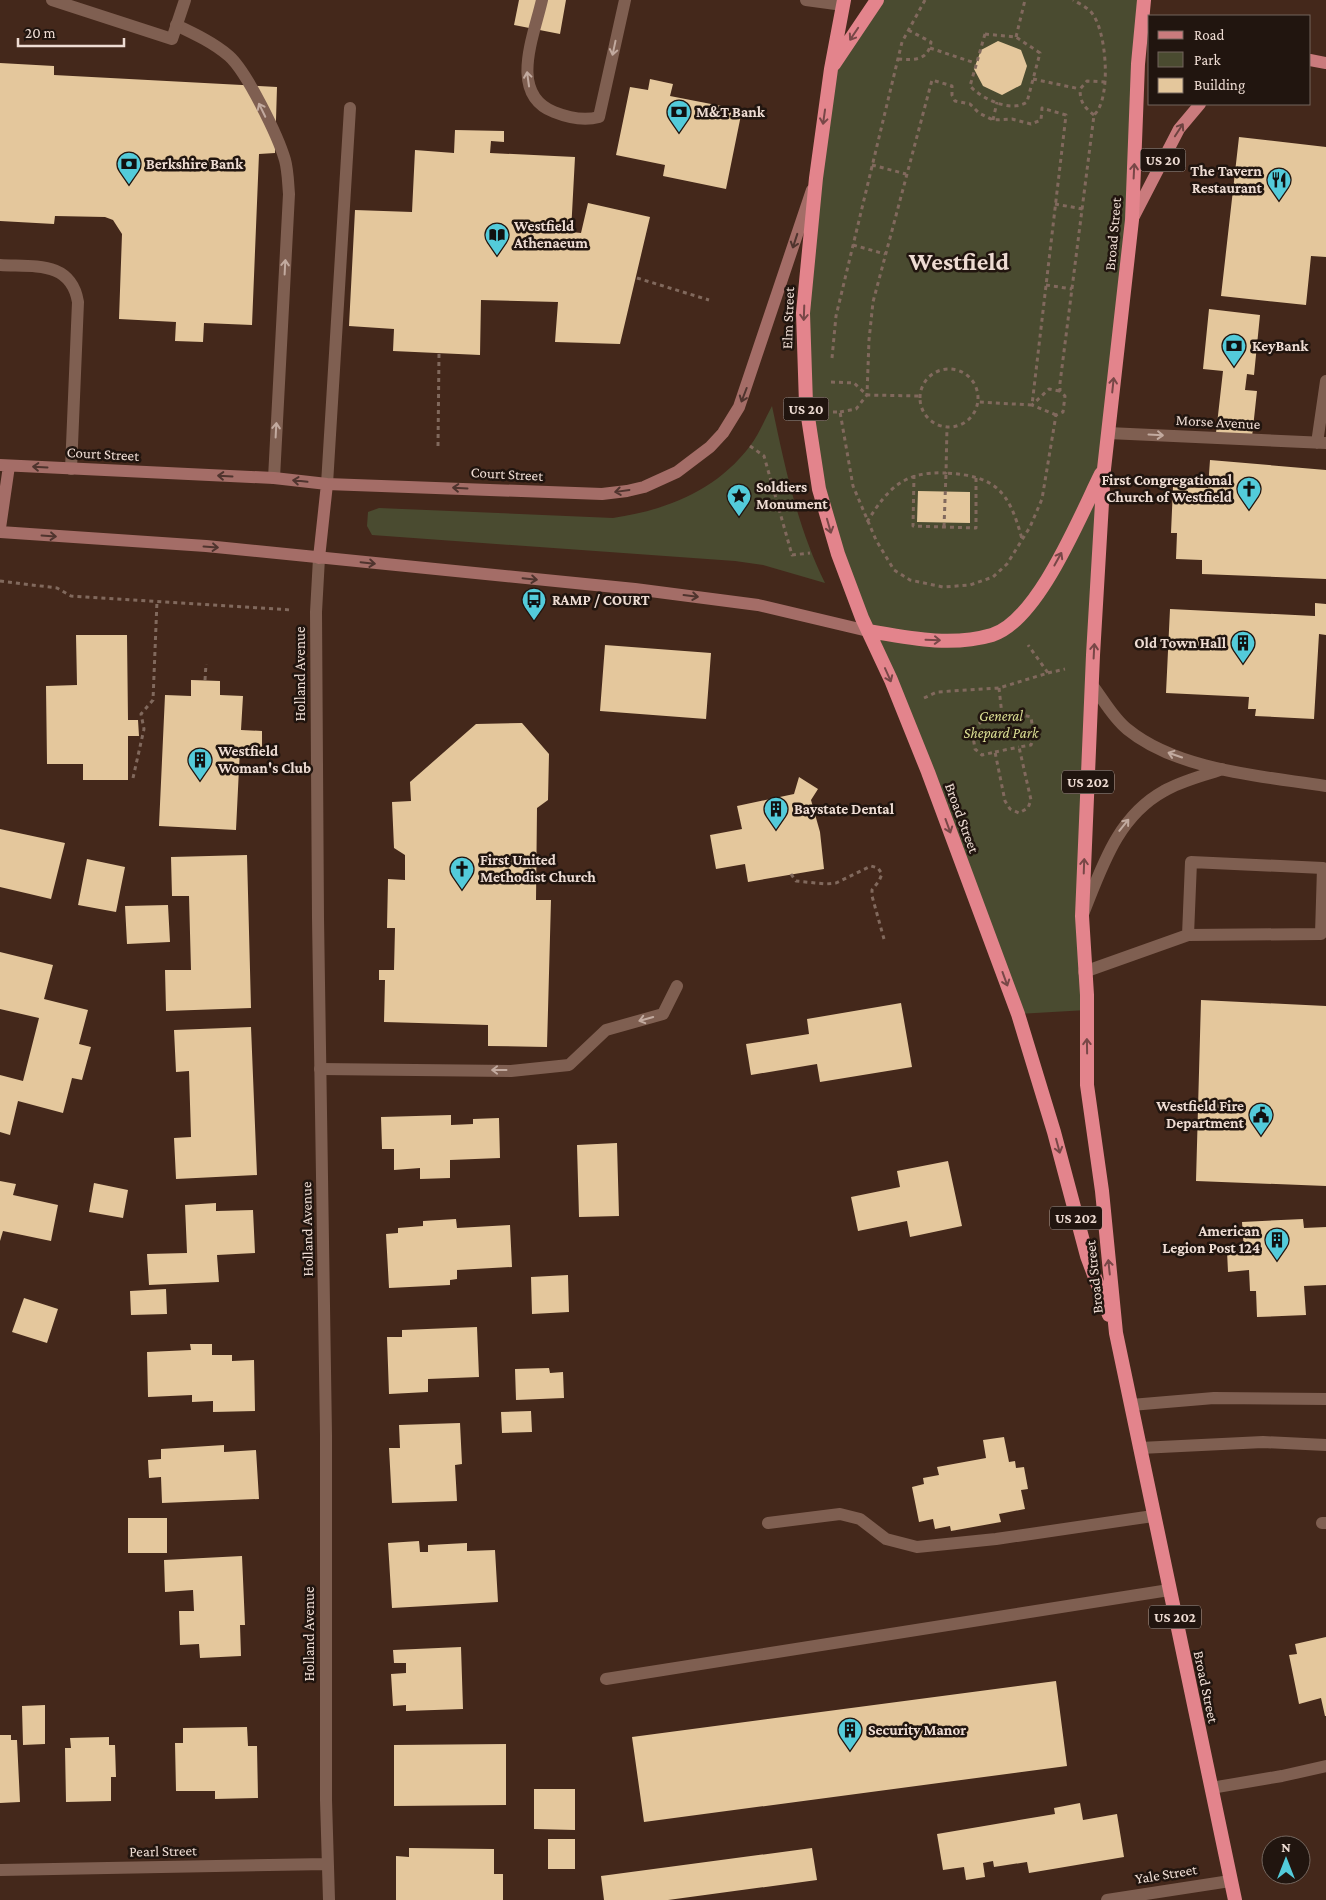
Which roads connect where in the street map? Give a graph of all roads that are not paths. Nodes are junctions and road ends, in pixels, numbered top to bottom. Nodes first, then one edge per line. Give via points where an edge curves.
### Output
1 (52, 0) edge
2 (185, 0) edge
3 (542, 0) edge
4 (625, 0) edge
5 (806, 0) edge
6 (877, 0) edge
7 (1144, 0) edge
8 (844, 3) edge
9 (176, 25) junction
10 (1311, 60) edge
11 (1326, 63) edge
12 (831, 68) junction
13 (1199, 105) edge
14 (350, 108) dead end
15 (816, 178) junction
16 (1132, 220) junction
17 (0, 265) edge
18 (1326, 381) edge
19 (1108, 433) junction
20 (1321, 443) edge
21 (4, 465) edge
22 (71, 469) junction
23 (1104, 469) junction
24 (274, 478) junction
25 (327, 484) junction
26 (0, 528) edge
27 (0, 532) edge
28 (319, 558) junction
29 (868, 631) junction
30 (1092, 684) junction
31 (1222, 769) junction
32 (1326, 786) edge
33 (1082, 916) junction
34 (1188, 935) junction
35 (1084, 972) junction
36 (677, 986) dead end
37 (320, 1069) junction
38 (1116, 1333) junction
39 (1326, 1399) edge
40 (1131, 1405) junction
41 (1326, 1445) edge
42 (1140, 1448) junction
43 (1153, 1516) junction
44 (768, 1524) dead end
45 (1169, 1590) junction
46 (606, 1679) dead end
47 (1326, 1766) edge
48 (1211, 1788) junction
49 (327, 1864) junction
50 (0, 1870) edge
51 (1230, 1881) junction
52 (329, 1900) edge
53 (1107, 1900) edge
54 (1234, 1900) edge

1 - 9 street via 172,39
2 - 9 street
4 -> 3 street via 599,116 589,120 543,108 529,88 526,72
5 - 8 street
6 -> 12 highway
16 -> 7 highway, Broad Street via 1138,64
8 - 12 highway, Elm Street / US 20
24 -> 9 street via 288,172 248,79 229,57 210,42
10 - 11 main road
12 -> 15 highway, Elm Street / US 20
16 -> 13 main road, US 20 via 1179,129
14 - 25 street
15 -> 25 main road, Court Street via 739,407 710,447 677,472 627,491 602,494
15 -> 29 highway, Elm Street / US 20 via 803,313 807,414 812,456 828,522
19 -> 16 highway, Broad Street / US 20
17 - 22 street via 44,267 65,274 75,289 78,302
18 - 20 street
19 -> 20 street, Morse Avenue
19 - 23 highway, Broad Street / US 20
22 -> 21 main road, Court Street
21 - 26 main road
24 -> 22 main road, Court Street
29 -> 23 highway, Broad Street / US 20 via 914,640 964,641 994,634 1016,620 1030,606 1051,572
30 -> 23 highway, Broad Street / US 202
25 -> 24 main road, Court Street
25 - 28 main road
27 -> 28 main road via 206,546
28 -> 29 main road via 717,599
28 - 37 street, Holland Avenue via 316,612
29 -> 38 highway, Broad Street / US 202 via 928,772 1018,1014 1087,1256
31 -> 30 street via 1146,742 1126,728
33 -> 30 highway, Broad Street / US 202
31 - 32 street
33 -> 31 street via 1119,831 1138,808 1165,790
33 - 35 highway, Broad Street / US 202
34 - 34 street via 1320,934 1323,868 1191,862
34 - 35 street
38 -> 35 highway, Broad Street / US 202 via 1088,1085
36 -> 37 street via 663,1014 606,1030 569,1065 511,1070
37 - 49 street, Holland Avenue via 326,1435
38 - 40 highway, Broad Street / US 202
39 - 40 street via 1214,1398
40 - 42 highway, Broad Street / US 202
41 - 42 street via 1263,1442
42 - 43 highway, Broad Street / US 202
43 - 44 street via 917,1547 886,1539 860,1519 840,1514
43 - 45 highway, Broad Street / US 202
45 - 46 street
45 - 48 highway, Broad Street / US 202
47 - 48 street
48 - 51 highway, Broad Street / US 202
49 - 50 street, Pearl Street
49 - 52 street, Holland Avenue
51 - 53 street, Yale Street
51 - 54 highway, Broad Street / US 202

